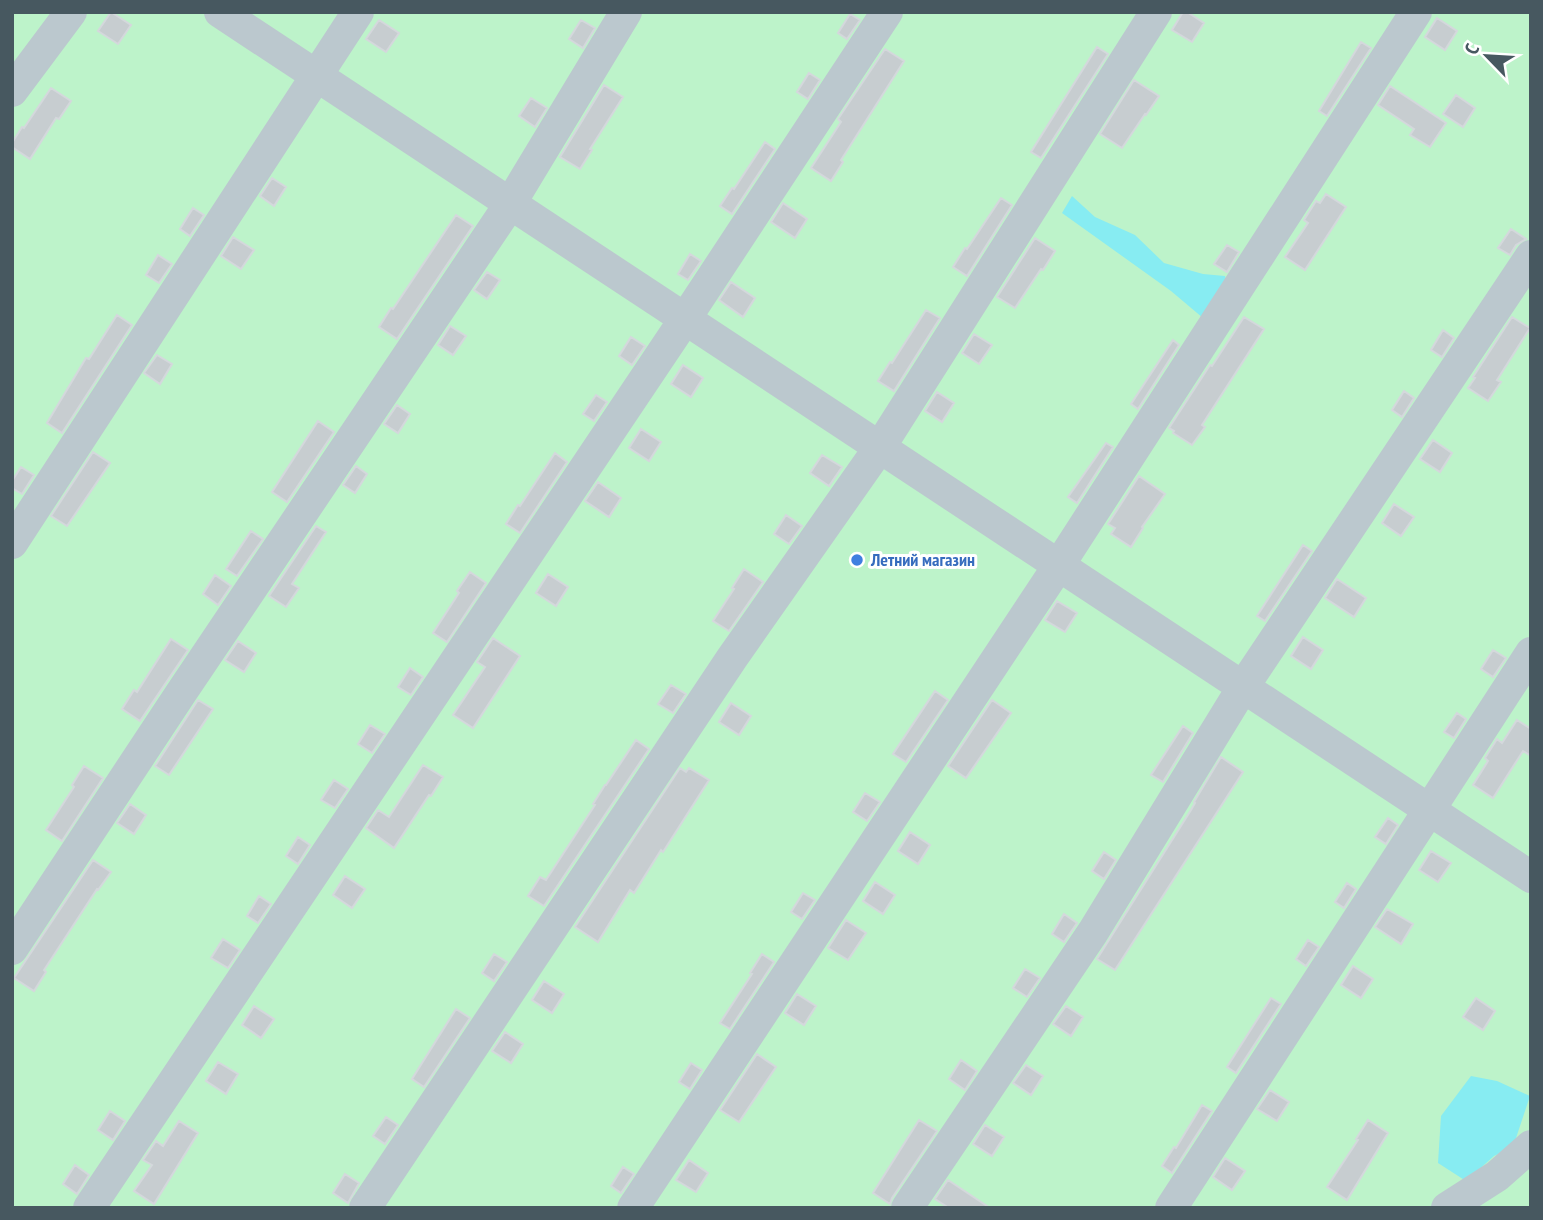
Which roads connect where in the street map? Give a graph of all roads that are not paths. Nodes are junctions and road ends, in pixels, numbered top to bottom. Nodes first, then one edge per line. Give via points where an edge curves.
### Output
1 (71, 12) edge
2 (220, 12) edge
3 (358, 12) edge
4 (626, 12) edge
5 (887, 12) edge
6 (1156, 12) edge
7 (1416, 12) edge
8 (317, 76) junction
9 (12, 91) edge
10 (510, 204) junction
11 (1531, 257) edge
12 (685, 318) junction
13 (880, 447) junction
14 (12, 543) edge
15 (1059, 565) junction
16 (1531, 653) edge
17 (1244, 687) junction
18 (1429, 810) junction
19 (1531, 877) edge
20 (12, 948) edge
21 (1531, 1146) edge
22 (89, 1208) edge
23 (366, 1208) edge
24 (633, 1208) edge
25 (907, 1208) edge
26 (1171, 1208) edge
27 (1447, 1208) edge

1 - 9 street
2 - 8 street
3 - 8 street
4 - 10 street
5 - 12 street
6 - 13 street
7 - 15 street
8 - 10 street
8 - 14 street
10 - 12 street
10 - 20 street
11 - 17 street
12 - 13 street
12 - 22 street
13 - 15 street
13 - 23 street via 724,670
15 - 17 street
15 - 24 street
16 - 18 street
17 - 18 street
17 - 25 street via 1093,932
18 - 19 street
18 - 26 street
21 - 27 street via 1497,1176

